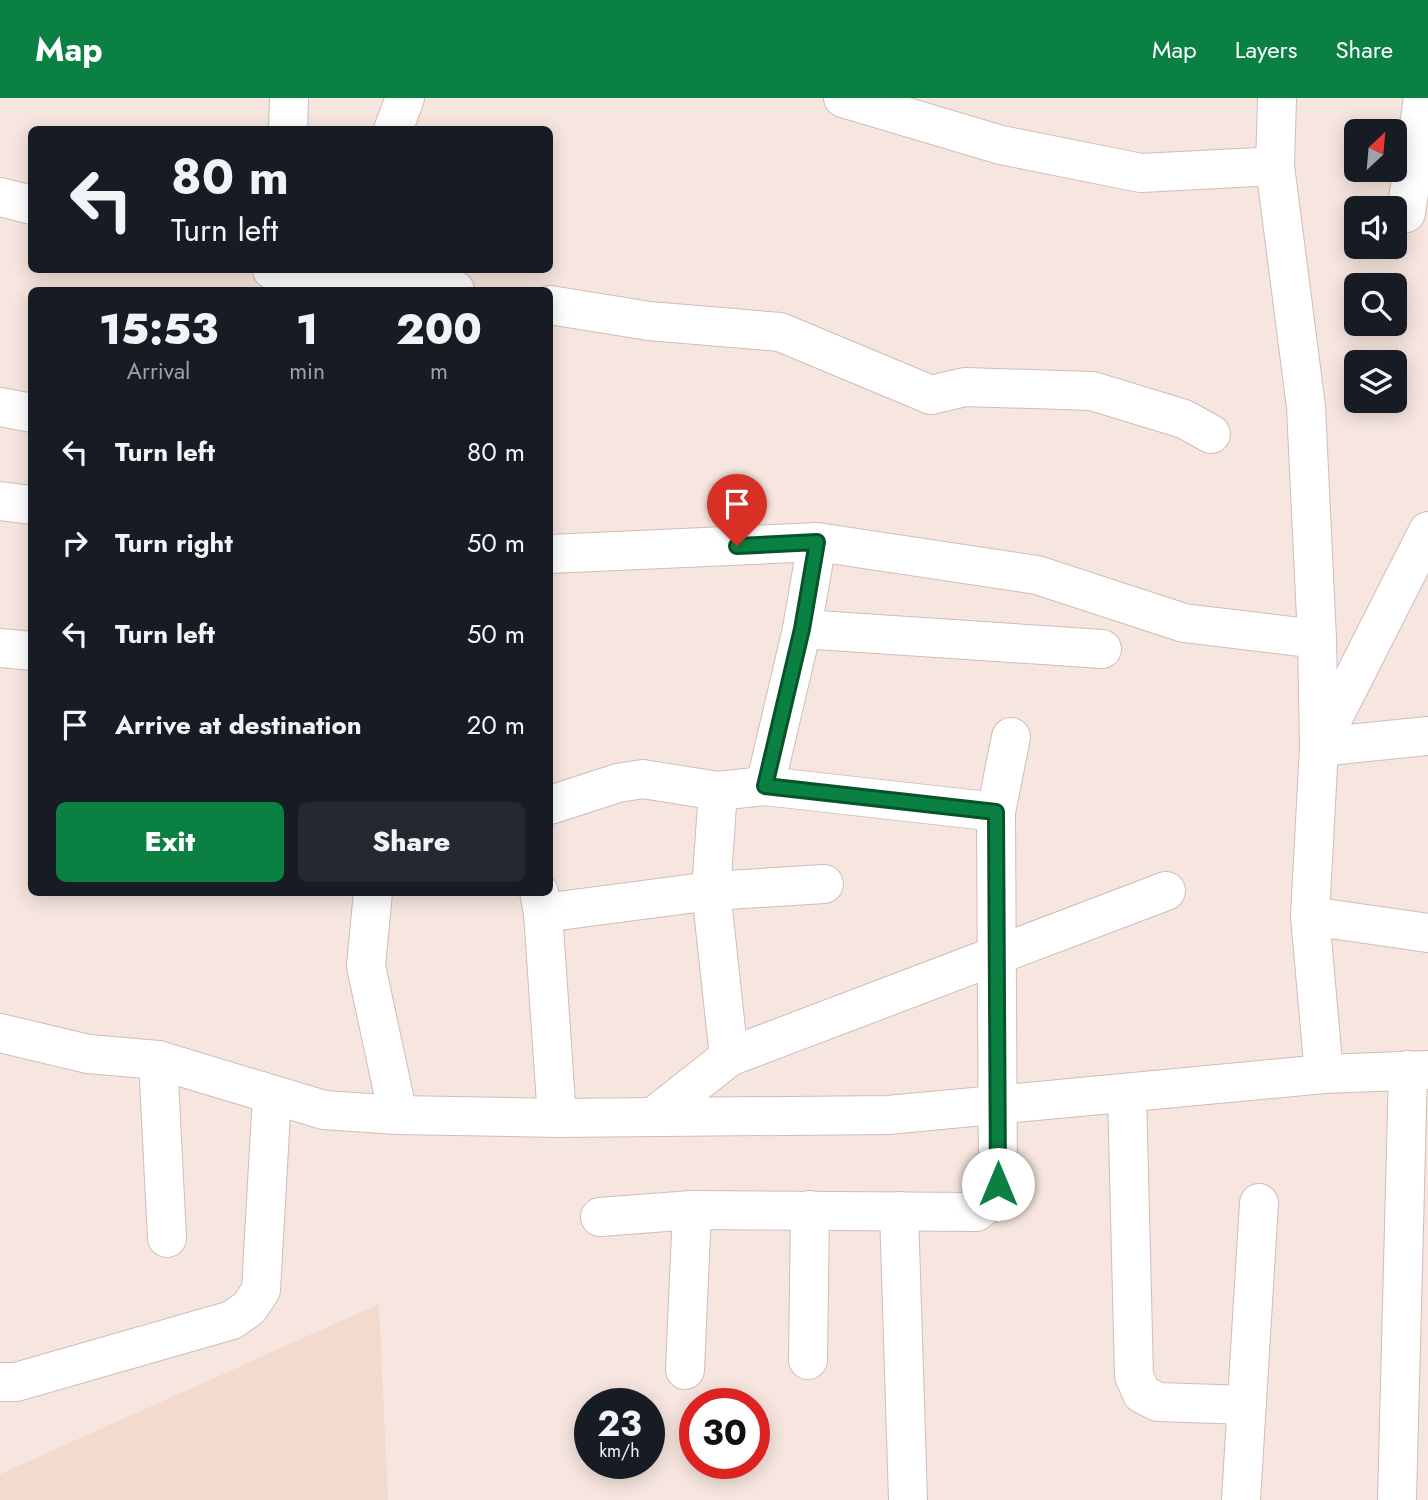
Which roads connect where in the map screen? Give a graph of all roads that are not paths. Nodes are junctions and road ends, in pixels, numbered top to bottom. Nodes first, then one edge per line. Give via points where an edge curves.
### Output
1 (289, 98) edge
2 (405, 98) edge
3 (843, 98) edge
4 (1277, 98) edge
5 (1423, 98) edge
6 (288, 126) edge
7 (394, 126) edge
8 (1275, 166) junction
9 (0, 197) edge
10 (28, 204) edge
11 (1407, 206) edge
12 (292, 273) edge
13 (339, 280) edge
14 (421, 287) edge
15 (553, 305) edge
16 (0, 407) edge
17 (28, 412) edge
18 (1211, 434) dead end
19 (0, 501) edge
20 (28, 504) edge
21 (1428, 531) edge
22 (817, 542) junction
23 (553, 554) edge
24 (802, 629) junction
25 (1317, 639) junction
26 (0, 648) edge
27 (1102, 649) dead end
28 (28, 651) edge
29 (1428, 736) edge
30 (1011, 737) dead end
31 (1319, 747) junction
32 (765, 786) junction
33 (718, 791) junction
34 (553, 804) edge
35 (996, 812) junction
36 (824, 884) dead end
37 (711, 891) junction
38 (1166, 891) dead end
39 (373, 896) edge
40 (541, 903) edge
41 (1310, 916) junction
42 (1428, 933) edge
43 (997, 956) junction
44 (0, 1033) edge
45 (729, 1057) junction
46 (158, 1060) junction
47 (1418, 1070) edge
48 (1324, 1074) junction
49 (1127, 1093) junction
50 (272, 1094) junction
51 (998, 1105) junction
52 (398, 1115) junction
53 (653, 1117) junction
54 (557, 1118) junction
55 (1259, 1203) dead end
56 (692, 1210) junction
57 (810, 1210) junction
58 (899, 1211) junction
59 (600, 1217) dead end
60 (167, 1238) dead end
61 (808, 1360) dead end
62 (685, 1370) dead end
63 (0, 1382) edge
64 (1247, 1405) junction
65 (908, 1500) edge
66 (1241, 1500) edge
67 (1397, 1500) edge

1 - 6 street
2 - 7 street
3 - 8 street via 1001,145 1141,173
4 - 8 street
5 - 11 street
8 - 25 street via 1306,407
9 - 10 street
12 - 13 street
13 - 14 street
15 - 18 street via 649,321 780,332 931,395 965,387 1092,391 1184,419
16 - 17 street
19 - 20 street
21 - 31 street
22 - 23 street
22 - 24 street
22 - 25 street via 1037,575 1184,623
24 - 27 street
24 - 32 street
25 - 31 street
26 - 28 street
29 - 31 street
30 - 35 street
31 - 41 street
32 - 33 street
32 - 35 street
33 - 34 street via 643,779
33 - 37 street
35 - 43 street
36 - 37 street
37 - 40 street
37 - 45 street
38 - 43 street
39 - 52 street via 366,966
40 - 54 street
41 - 42 street
41 - 48 street
43 - 45 street
43 - 51 street
44 - 46 street via 89,1054
45 - 53 street
46 - 50 street
46 - 60 street
47 - 48 street
47 - 67 street
48 - 49 street
49 - 51 street
49 - 64 street via 1134,1377 1142,1394 1158,1402
50 - 52 street via 324,1110
50 - 63 street via 261,1290 249,1308 232,1320 16,1382
51 - 53 street via 888,1115
51 - 58 street via 998,1184 990,1202 976,1212
52 - 54 street
53 - 54 street
55 - 64 street
56 - 57 street
56 - 59 street
56 - 62 street
57 - 58 street
57 - 61 street
58 - 65 street
64 - 66 street

